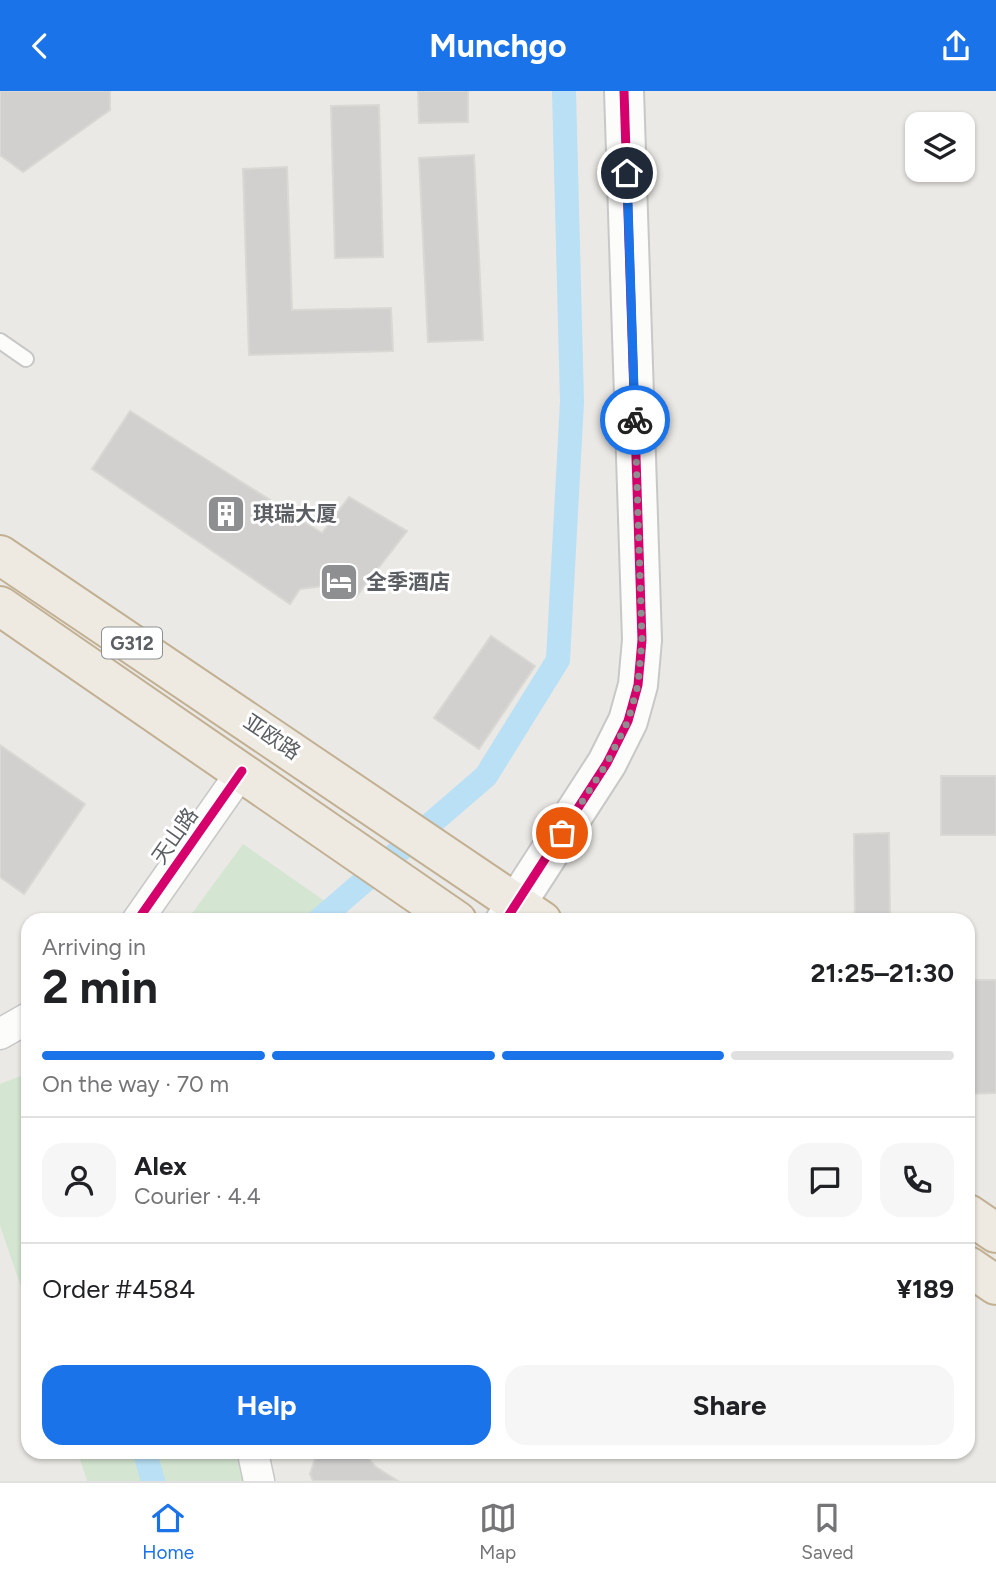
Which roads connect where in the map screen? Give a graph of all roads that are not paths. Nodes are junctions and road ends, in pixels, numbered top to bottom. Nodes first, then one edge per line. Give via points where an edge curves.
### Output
1 (624, 91) edge
2 (0, 341) edge
3 (26, 359) dead end
4 (0, 555) edge
5 (0, 606) edge
6 (242, 771) junction
7 (143, 913) edge
8 (447, 913) edge
9 (520, 913) edge
10 (523, 913) edge
11 (21, 1022) edge
12 (0, 1034) edge
13 (975, 1219) edge
14 (996, 1233) edge
15 (975, 1271) edge
16 (996, 1285) edge
17 (254, 1459) edge
18 (259, 1481) edge

1 - 10 street via 642,640 638,685 628,721 607,763
2 - 3 lane
4 - 9 highway, 亚欧路 / G312 via 263,730
5 - 6 highway, G312
6 - 7 street, 天山路
6 - 8 highway, G312
11 - 12 street
13 - 14 highway
15 - 16 highway
17 - 18 street

